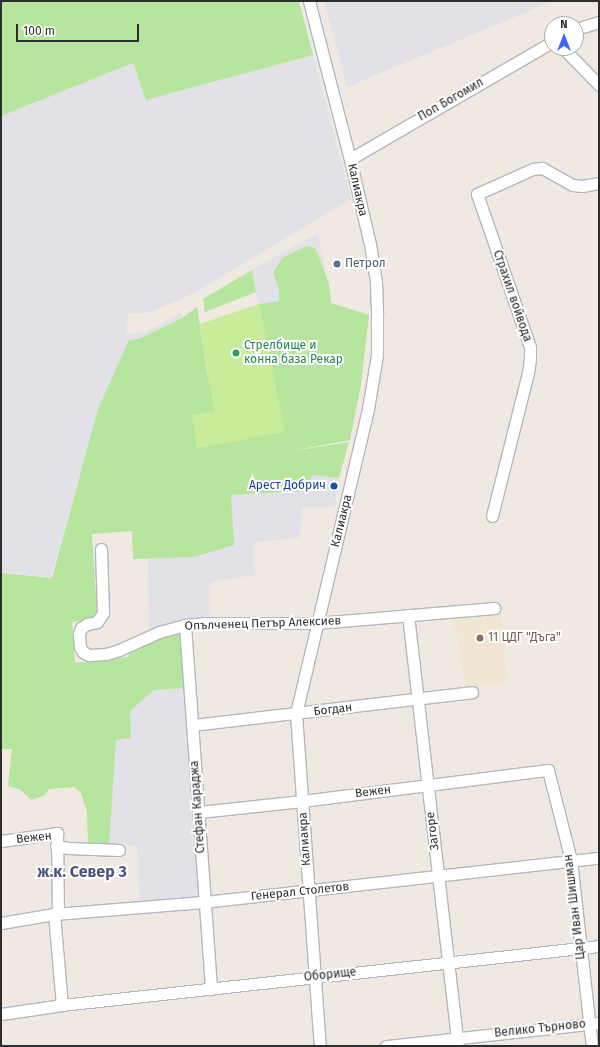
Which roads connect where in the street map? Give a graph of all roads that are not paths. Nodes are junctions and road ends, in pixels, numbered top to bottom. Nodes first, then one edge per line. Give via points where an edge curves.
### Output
1 (309, 1) edge
2 (599, 22) edge
3 (584, 27) edge
4 (544, 47) edge
5 (571, 56) edge
6 (599, 85) edge
7 (350, 159) junction
8 (599, 183) edge
9 (492, 516) dead end
10 (101, 549) dead end
11 (494, 608) dead end
12 (408, 615) junction
13 (317, 624) junction
14 (185, 625) junction
15 (472, 692) dead end
16 (418, 699) junction
17 (296, 714) junction
18 (193, 725) junction
19 (548, 770) joint
20 (428, 786) junction
21 (302, 801) junction
22 (199, 812) junction
23 (1, 841) edge
24 (56, 846) junction
25 (120, 850) dead end
26 (599, 858) edge
27 (571, 860) junction
28 (438, 876) junction
29 (309, 891) junction
30 (204, 902) junction
31 (56, 914) junction
32 (1, 923) edge
33 (599, 946) edge
34 (580, 948) junction
35 (447, 962) junction
36 (315, 977) junction
37 (211, 988) junction
38 (62, 1005) junction
39 (1, 1014) edge
40 (594, 1023) edge
41 (457, 1042) edge
42 (320, 1046) edge
43 (386, 1046) edge
44 (592, 1046) edge

1 - 7 street, Калиакра
2 - 3 street
4 - 7 street, Поп Богомил
5 - 6 street
7 - 13 street, Калиакра via 376,282 377,355 356,463
8 - 9 street, Страхил войвода via 572,185 542,168 533,169 476,194 530,347 528,373
10 - 14 street, Опълченец Петър Алексиев via 103,613 98,622 81,628 80,647 83,652 89,655 106,654 159,632
11 - 12 street, Опълченец Петър Алексиев
12 - 13 street, Опълченец Петър Алексиев
12 - 16 street, Загоре
13 - 14 street, Опълченец Петър Алексиев
13 - 17 street, Калиакра
14 - 18 street, Стефан Караджа
15 - 16 street, Богдан
16 - 17 street, Богдан
16 - 20 street, Загоре
17 - 18 street, Богдан
17 - 21 street, Калиакра
18 - 22 street, Стефан Караджа
19 - 20 street, Вежен
19 - 27 street, Цар Иван Шишман
20 - 21 street, Вежен
20 - 28 street, Загоре
21 - 22 street, Вежен
21 - 29 street, Калиакра
22 - 30 street, Стефан Караджа
23 - 24 street, Вежен via 57,833
24 - 25 street, Вежен
24 - 31 street, Вежен
26 - 27 street, Генерал Столетов
27 - 28 street, Генерал Столетов
27 - 34 street, Цар Иван Шишман
28 - 29 street, Генерал Столетов
28 - 35 street, Загоре
29 - 30 street, Генерал Столетов
29 - 36 street, Калиакра
30 - 31 street, Генерал Столетов
30 - 37 street, Стефан Караджа
31 - 32 street, Генерал Столетов
31 - 38 street
33 - 34 street, Оборище
34 - 35 street, Оборище
34 - 40 street, Цар Иван Шишман
35 - 36 street, Оборище
35 - 41 street, Загоре
36 - 37 street, Оборище
36 - 42 street, Калиакра
37 - 38 street, Оборище
38 - 39 street, Оборище
40 - 41 street, Велико Търново
40 - 44 street, Цар Иван Шишман
41 - 43 street, Велико Търново

